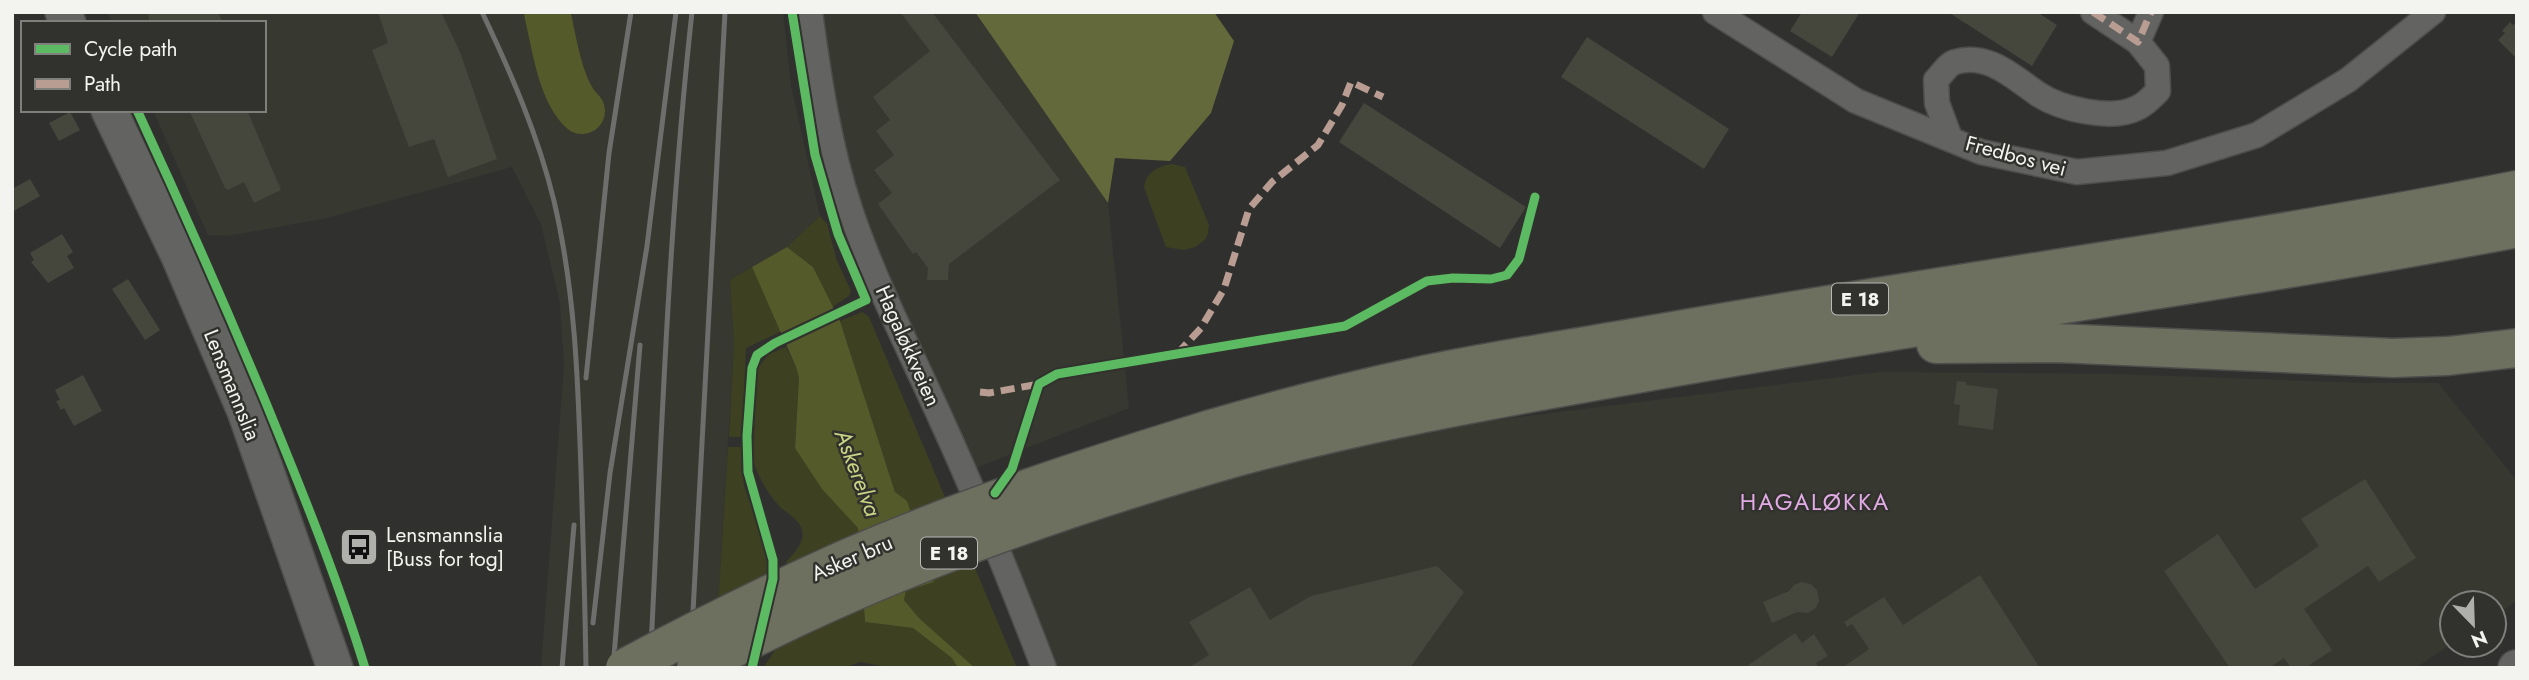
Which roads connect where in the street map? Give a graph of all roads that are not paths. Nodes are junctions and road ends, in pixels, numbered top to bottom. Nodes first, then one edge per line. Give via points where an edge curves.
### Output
1 (810, 12) edge
2 (1715, 12) edge
3 (2093, 12) edge
4 (2151, 12) edge
5 (2433, 12) edge
6 (2138, 42) junction
7 (110, 112) edge
8 (1950, 138) junction
9 (2517, 190) edge
10 (2517, 228) edge
11 (1798, 345) junction
12 (2517, 348) edge
13 (1210, 447) junction
14 (335, 668) edge
15 (625, 668) edge
16 (696, 668) edge
17 (1044, 668) edge

1 - 17 street, Hagaløkkveien via 818,76 853,218 986,519
2 - 8 street, Fredbos vei via 1856,101
3 - 6 street
4 - 6 street
5 - 8 street, Fredbos vei via 2348,80 2257,135 2167,163 2077,172 1981,152
6 - 8 street via 2157,66 2158,92 2137,109 2108,114 2076,110 2041,96 2002,68 1976,59 1952,62 1936,80 1937,103
7 - 14 street, Lensmannslia via 179,256 245,411
9 - 13 highway, E 18 via 1417,376 1258,415
10 - 11 highway, E 18 via 2230,279
11 - 12 highway, E 18 via 2056,342 2393,358
11 - 13 highway, E 18 via 1420,412 1267,448
13 - 15 highway, Asker bru / E 18, bridge via 1107,461 993,501 854,556 715,620
13 - 16 highway, Asker bru / E 18, bridge via 1114,493 979,540 853,593

